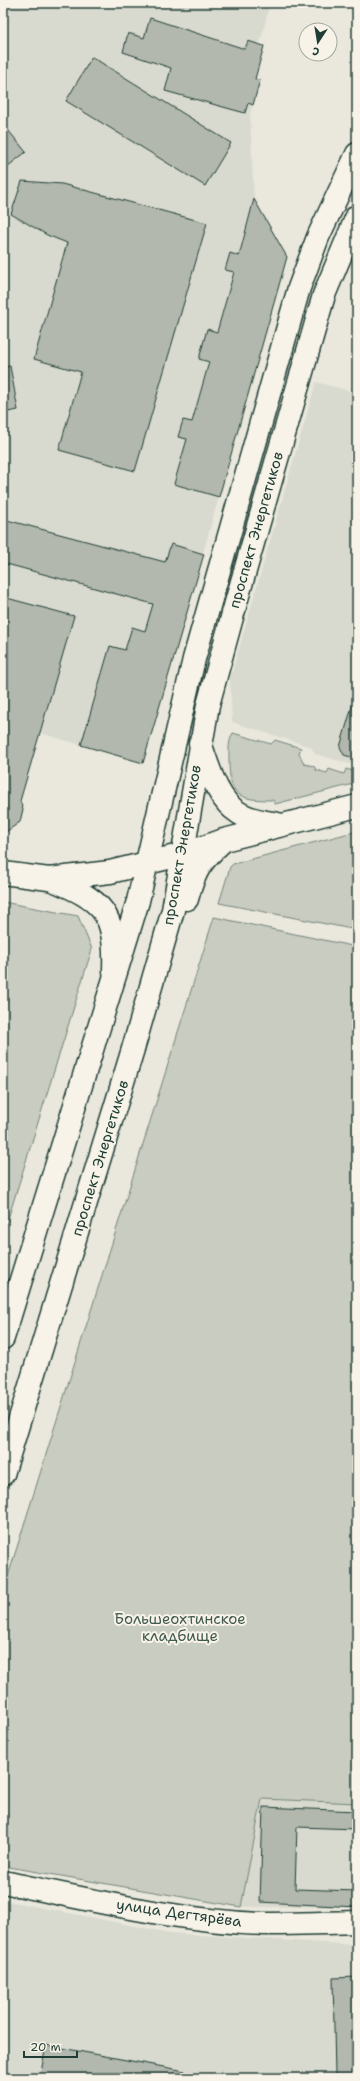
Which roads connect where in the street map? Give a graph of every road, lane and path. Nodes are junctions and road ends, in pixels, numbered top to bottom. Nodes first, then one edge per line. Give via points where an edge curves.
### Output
1 (357, 154) edge
2 (357, 216) edge
3 (200, 744) junction
4 (357, 806) edge
5 (281, 825) junction
6 (224, 840) junction
7 (184, 854) junction
8 (146, 863) junction
9 (3, 873) edge
10 (49, 879) junction
11 (155, 972) junction
12 (114, 974) junction
13 (3, 1338) edge
14 (3, 1474) edge
15 (3, 1882) edge
16 (357, 1922) edge

1 - 8 main road, проспект Энергетиков via 318,237 299,288 194,659
2 - 3 main road, проспект Энергетиков via 324,295 309,345 208,705
3 - 5 main road via 218,790 230,806 240,814
3 - 7 main road, проспект Энергетиков
4 - 5 main road
5 - 6 main road
6 - 7 main road
6 - 11 main road via 208,855 193,877 170,955
7 - 8 main road
7 - 11 main road, проспект Энергетиков via 173,910
8 - 10 main road via 110,872
8 - 12 main road, проспект Энергетиков via 138,901
9 - 10 main road
10 - 12 main road via 73,888 104,911 112,928 115,948
11 - 14 main road, проспект Энергетиков
12 - 13 main road, проспект Энергетиков
15 - 16 main road, улица Дегтярёва via 141,1910 206,1919 262,1924

